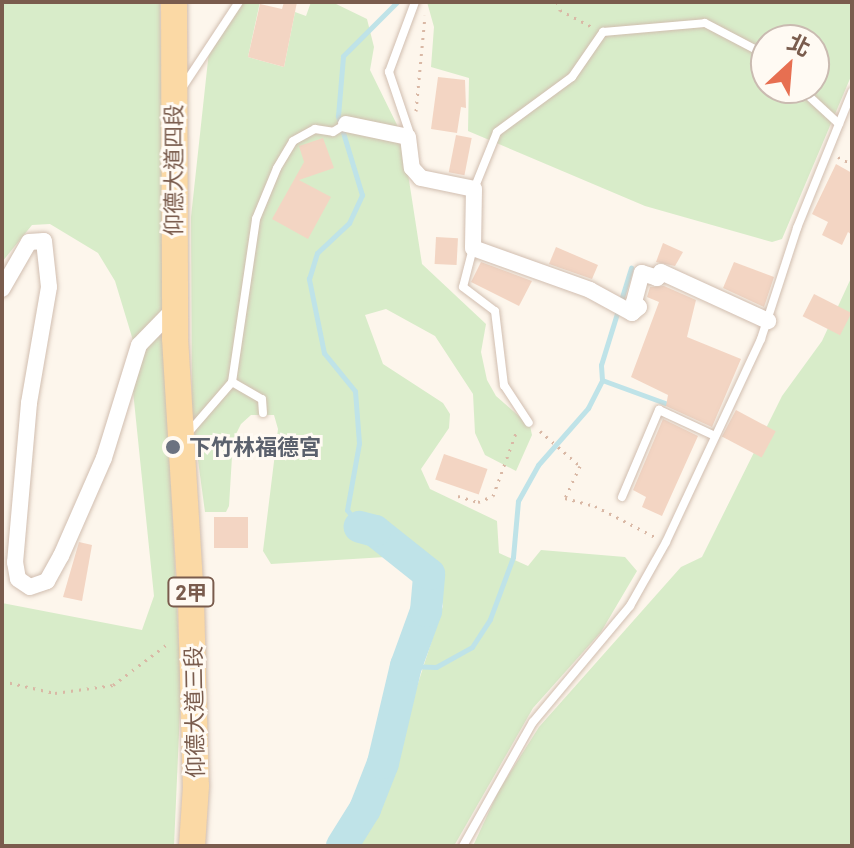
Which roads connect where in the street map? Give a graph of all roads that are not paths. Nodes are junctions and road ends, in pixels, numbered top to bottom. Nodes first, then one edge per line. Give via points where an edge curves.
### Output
1 (174, 2) edge
2 (239, 2) edge
3 (418, 4) edge
4 (750, 47) edge
5 (852, 92) edge
6 (172, 103) junction
7 (817, 104) edge
8 (839, 124) junction
9 (340, 128) joint
10 (412, 168) junction
11 (474, 189) junction
12 (473, 248) junction
13 (2, 289) edge
14 (175, 308) junction
15 (768, 321) junction
16 (175, 338) joint
17 (232, 382) junction
18 (263, 413) dead end
19 (529, 423) road end
20 (715, 436) junction
21 (183, 439) junction
22 (622, 497) dead end
23 (192, 846) edge
24 (463, 846) edge

1 - 6 main road, 仰德大道四段 / 2甲
2 - 6 lane
3 - 10 lane via 389,72 410,135
4 - 11 lane via 705,23 603,32 572,77 497,132
5 - 8 lane
6 - 14 main road, 仰德大道四段 / 2甲
7 - 8 lane
8 - 15 lane via 797,228
9 - 10 street via 408,137
9 - 17 lane via 315,129 293,141 256,219
10 - 11 street via 421,178
11 - 12 street
12 - 15 street via 590,290 632,313 639,307 634,302 642,273 657,278 661,272
12 - 19 lane via 463,287 495,311 504,385
13 - 14 street via 29,242 44,241 49,287 29,403 15,562 18,579 30,587 47,581 61,556 104,458 139,345
14 - 16 main road, 仰德大道四段 / 2甲
15 - 20 lane
16 - 21 main road, 仰德大道三段 / 2甲
17 - 18 lane via 262,399
17 - 21 lane
20 - 22 lane via 659,410
20 - 24 lane via 630,606 533,722
21 - 23 main road, 仰德大道三段 / 2甲 via 196,786

